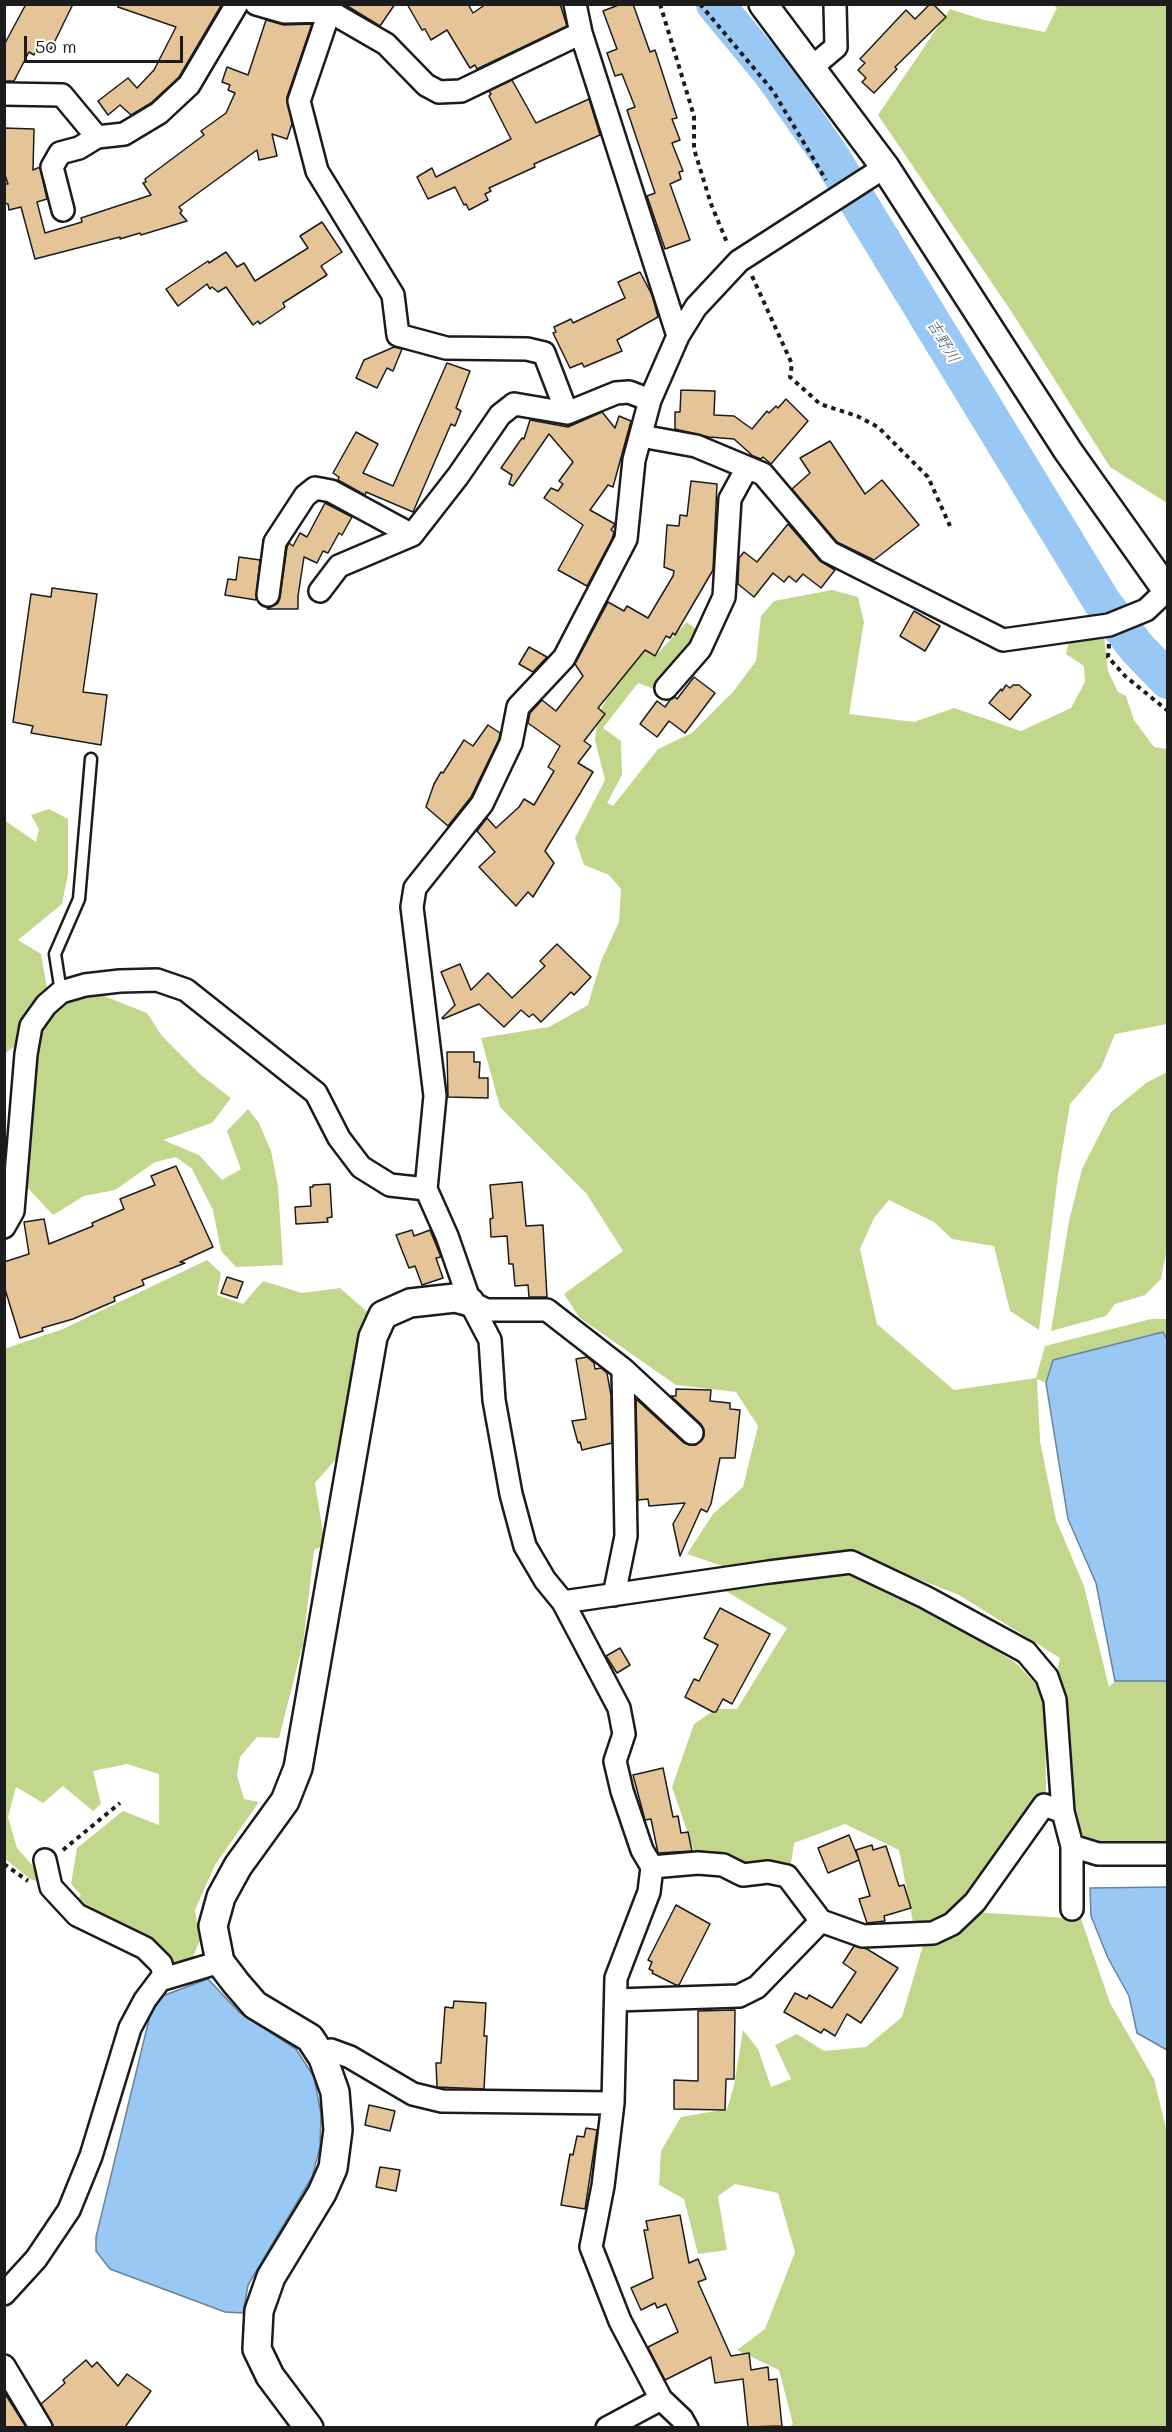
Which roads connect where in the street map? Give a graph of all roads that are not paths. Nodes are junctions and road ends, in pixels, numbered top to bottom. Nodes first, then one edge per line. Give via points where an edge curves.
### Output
1 (237, 4) edge
2 (256, 4) edge
3 (575, 4) edge
4 (763, 4) edge
5 (835, 4) edge
6 (331, 8) edge
7 (581, 33) junction
8 (811, 68) junction
9 (4, 94) edge
10 (97, 137) junction
11 (885, 167) junction
12 (63, 210) dead end
13 (678, 336) junction
14 (650, 400) junction
15 (567, 413) junction
16 (641, 436) junction
17 (747, 468) junction
18 (412, 535) junction
19 (320, 591) dead end
20 (1167, 591) edge
21 (268, 595) dead end
22 (666, 688) dead end
23 (91, 759) dead end
24 (61, 992) junction
25 (426, 1190) junction
26 (4, 1227) edge
27 (470, 1302) junction
28 (623, 1369) junction
29 (692, 1433) dead end
30 (614, 1595) junction
31 (563, 1602) junction
32 (1063, 1812) junction
33 (1072, 1846) junction
34 (1167, 1854) edge
35 (54, 1855) road end
36 (652, 1867) junction
37 (1072, 1909) dead end
38 (821, 1921) junction
39 (220, 1962) junction
40 (165, 1978) junction
41 (616, 2000) junction
42 (319, 2052) junction
43 (613, 2103) junction
44 (4, 2294) edge
45 (4, 2366) edge
46 (661, 2399) junction
47 (41, 2427) edge
48 (309, 2427) edge
49 (608, 2427) edge
50 (687, 2427) edge

1 - 10 street via 189,85 167,106 124,134
2 - 6 street via 284,12
3 - 7 street
4 - 8 street
5 - 8 street via 836,47
6 - 7 street via 386,44 426,85 439,92 461,91
6 - 15 street via 299,101 317,171 393,295 398,335 446,348 527,349 544,353
7 - 13 street
8 - 11 street
9 - 10 street via 62,95
10 - 12 street via 60,153 52,167
11 - 13 street via 739,261 696,307
11 - 20 street via 1068,451
13 - 14 street
14 - 15 street via 629,392 616,393
14 - 16 street
15 - 18 street via 514,405 500,415
16 - 17 street via 696,446
16 - 25 street via 630,490 626,539 564,658 518,707 511,743 482,804 416,888 412,907 435,1096
17 - 20 street via 763,474 829,552 1003,640 1109,625 1146,610
17 - 22 street via 730,499 724,597 700,649
18 - 19 street via 339,566
18 - 21 street via 331,491 315,488 305,496 275,542
23 - 24 lane via 79,899 55,954
24 - 25 street via 85,985 157,980 186,990 316,1094 339,1138 361,1167 390,1185
24 - 26 street via 31,1026 13,1211
25 - 27 street
27 - 28 street via 486,1310 547,1310
27 - 31 street via 490,1340 494,1400 525,1546
27 - 39 street via 455,1298 410,1303 383,1315 374,1337 298,1768 285,1801 238,1866 221,1897 213,1926
28 - 29 street
28 - 30 street via 626,1536
30 - 31 street
30 - 32 street via 851,1562 925,1597 1026,1652 1047,1677 1055,1700
31 - 36 street via 619,1708 624,1734 615,1761 642,1850
32 - 33 street
32 - 38 street via 1044,1805 975,1902 952,1924 933,1933 863,1936
33 - 34 street via 1098,1854
33 - 37 street
35 - 40 street via 51,1887 77,1915 145,1948 161,1964
36 - 38 street via 698,1863 723,1865 743,1875 768,1872 787,1876
36 - 41 street via 649,1892 616,1978
38 - 41 street via 757,1987 739,1996
39 - 40 street
39 - 42 street via 255,2005 309,2038
40 - 44 street via 145,2000 130,2028 91,2156 69,2210 36,2259
41 - 43 street
42 - 43 street via 331,2050 350,2057 413,2094 442,2101
42 - 48 street via 335,2092 338,2130 333,2168 271,2277 259,2311 257,2349 270,2376
43 - 46 street via 591,2247 620,2321
45 - 47 street
46 - 49 street
46 - 50 street

